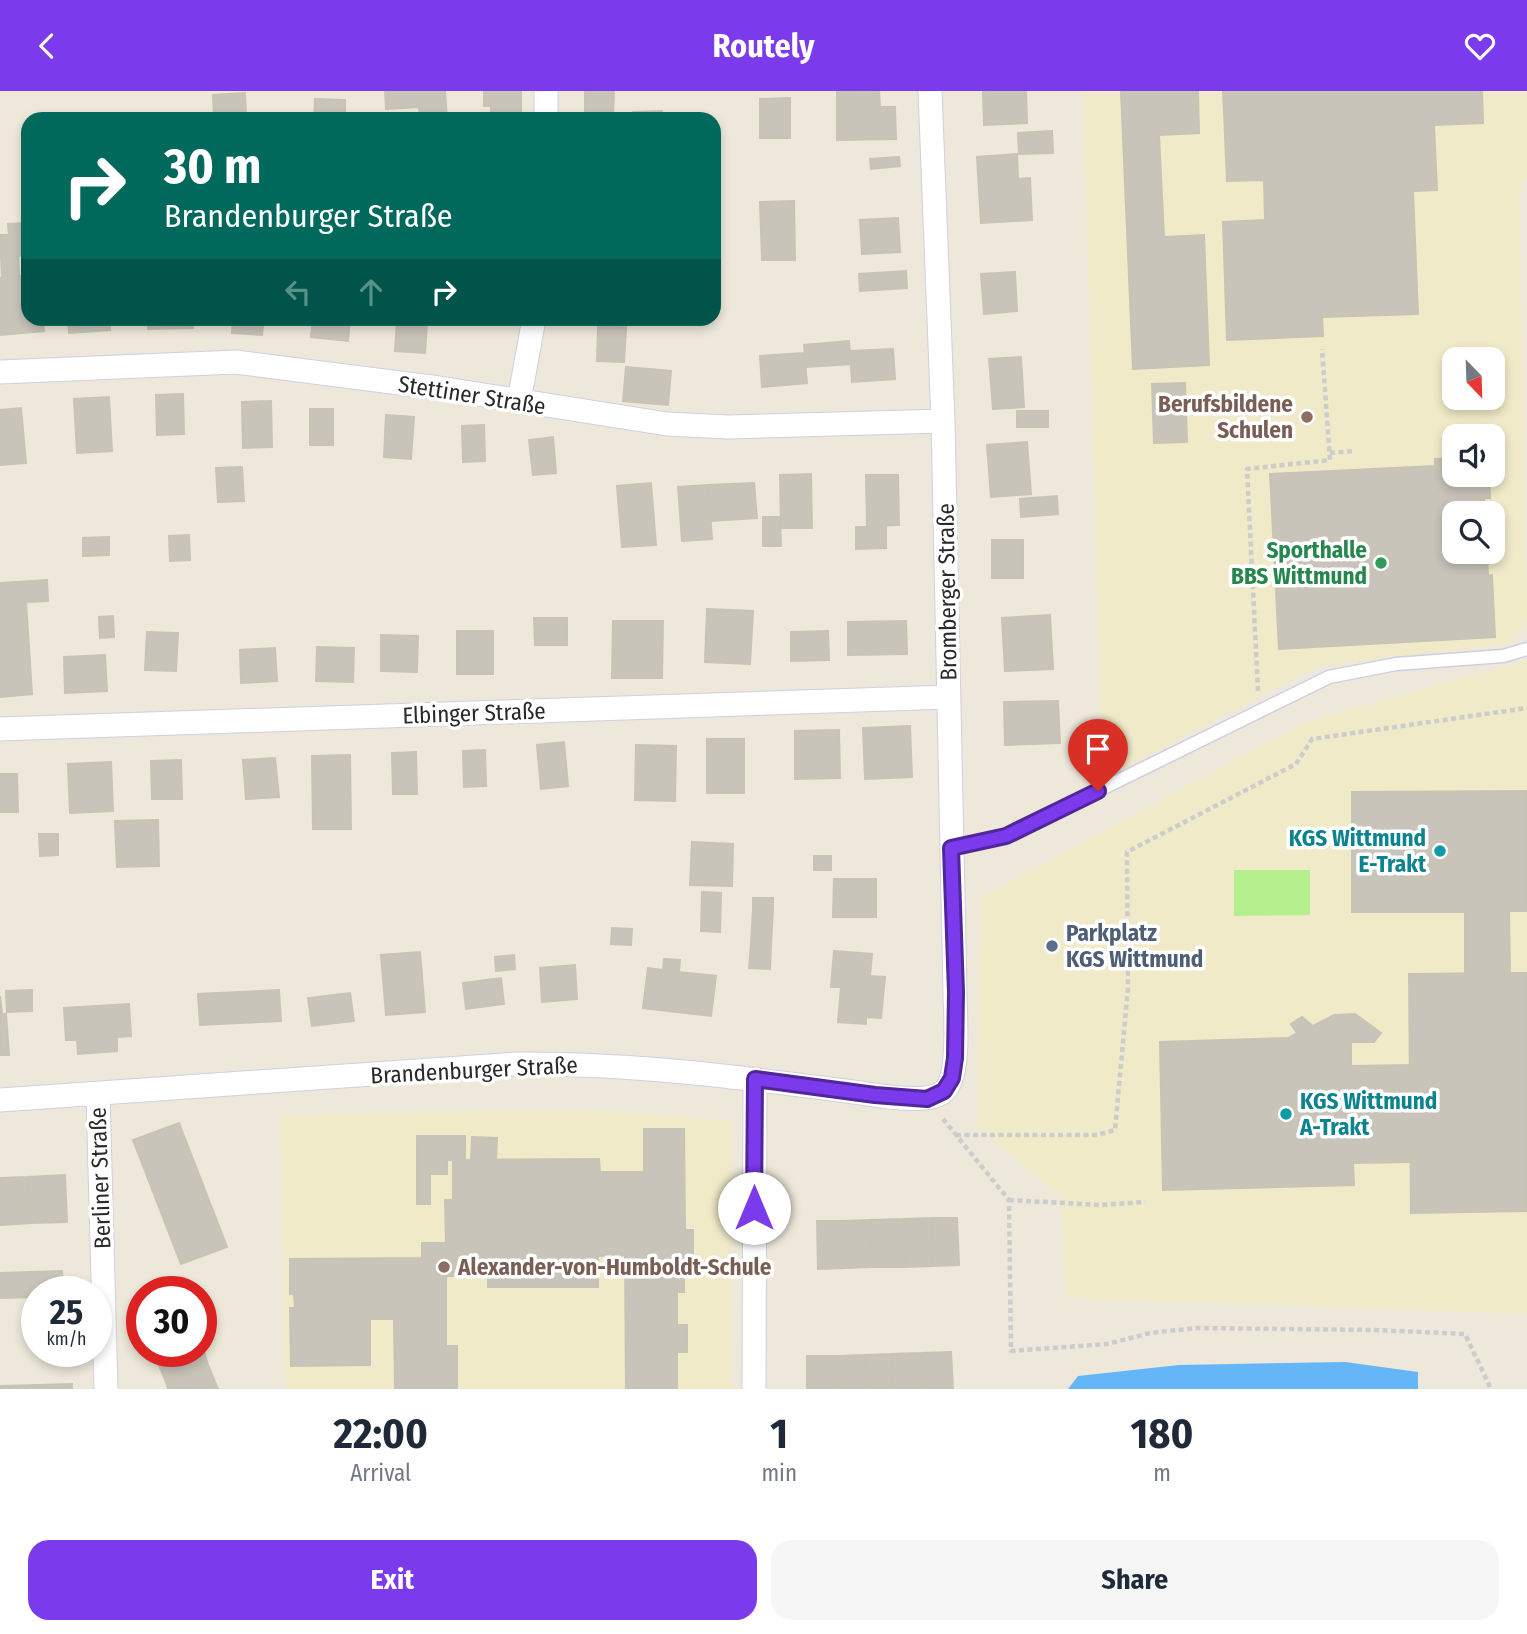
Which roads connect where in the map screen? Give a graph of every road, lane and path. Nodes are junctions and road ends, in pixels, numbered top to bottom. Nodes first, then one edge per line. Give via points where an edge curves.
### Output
1 (547, 91) edge
2 (930, 91) edge
3 (547, 112) edge
4 (533, 326) edge
5 (1322, 349) dead end
6 (0, 372) edge
7 (519, 401) junction
8 (943, 421) junction
9 (1353, 451) dead end
10 (1329, 453) junction
11 (1527, 649) edge
12 (948, 697) junction
13 (1527, 708) edge
14 (1259, 709) junction
15 (0, 729) edge
16 (951, 848) junction
17 (755, 1079) junction
18 (98, 1094) junction
19 (936, 1095) junction
20 (0, 1100) edge
21 (956, 1135) junction
22 (1009, 1201) junction
23 (1145, 1202) dead end
24 (106, 1389) edge
25 (754, 1389) edge
26 (1490, 1389) edge

1 - 3 street
2 - 8 street, Bromberger Straße
4 - 7 street
5 - 10 path
6 - 7 street, Stettiner Straße via 236,362
7 - 8 street, Stettiner Straße via 667,424 728,427
8 - 12 street, Bromberger Straße
9 - 10 path
10 - 14 path via 1330,460 1247,469
11 - 14 lane via 1503,656 1396,664 1329,677
12 - 15 street, Elbinger Straße
12 - 16 street, Bromberger Straße
13 - 21 path via 1312,739 1296,764 1127,852 1128,988 1115,1130 1097,1135
14 - 16 lane via 1006,836
16 - 19 street, Bromberger Straße via 955,1058 952,1078
17 - 18 street, Brandenburger Straße via 579,1064 516,1064
17 - 19 street, Brandenburger Straße via 875,1095
17 - 25 street
18 - 20 street, Brandenburger Straße
18 - 24 street, Berliner Straße
19 - 21 path
21 - 22 path
22 - 23 path
22 - 26 path via 1011,1351 1107,1344 1197,1328 1465,1334

